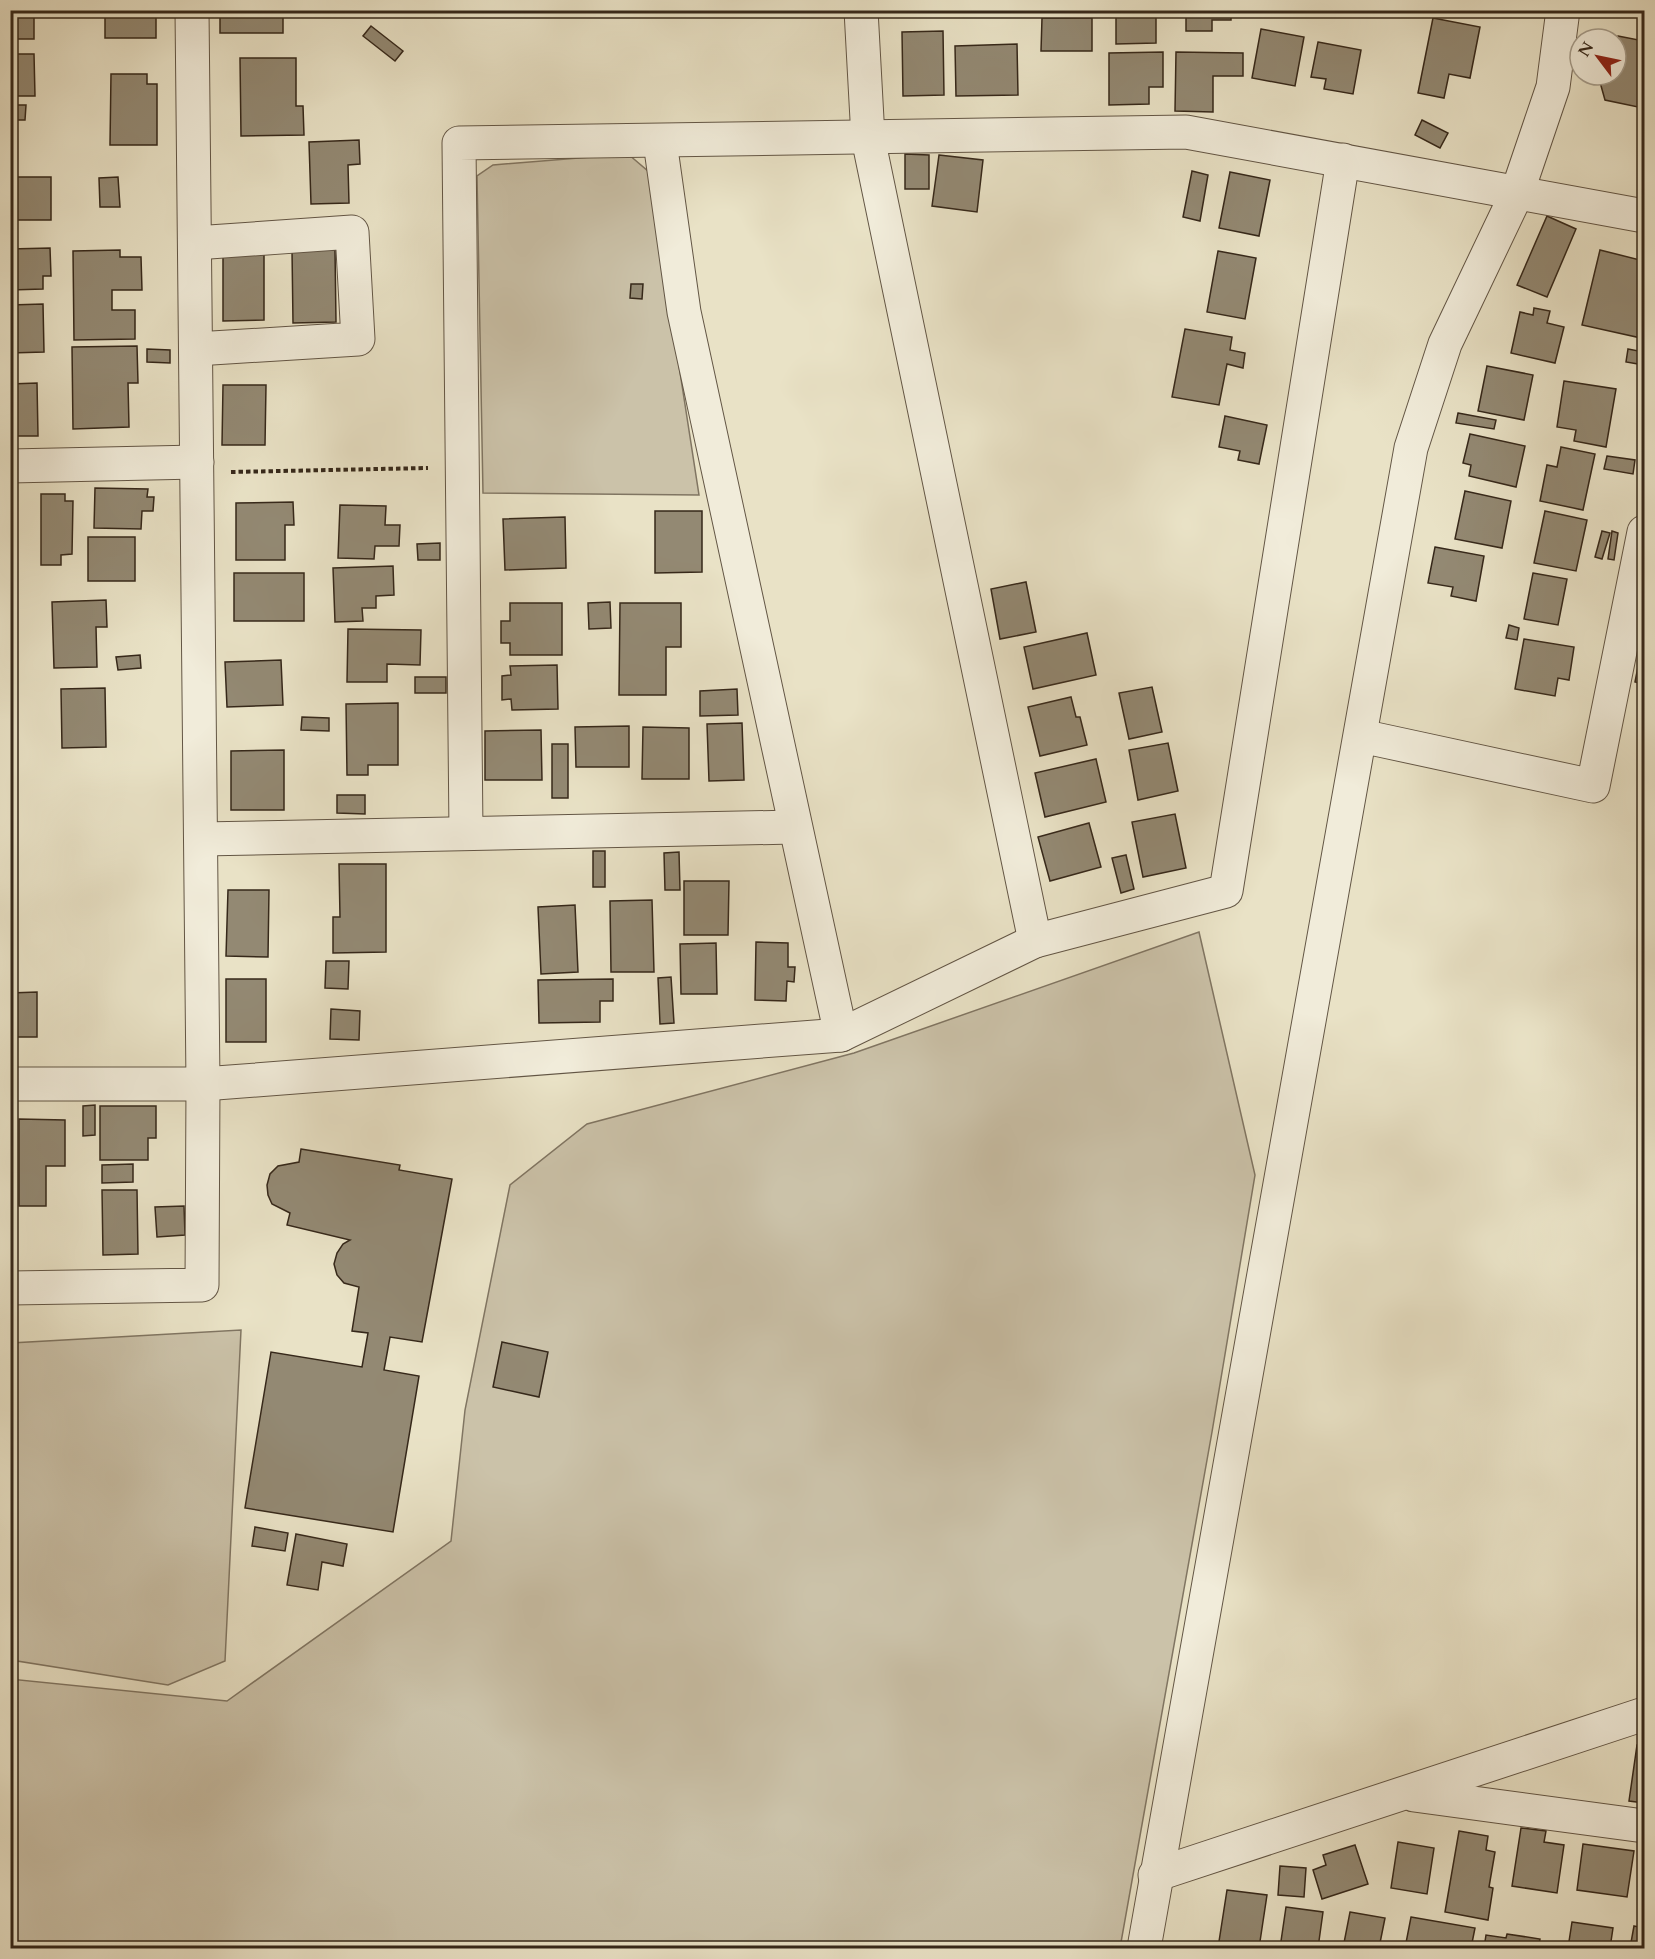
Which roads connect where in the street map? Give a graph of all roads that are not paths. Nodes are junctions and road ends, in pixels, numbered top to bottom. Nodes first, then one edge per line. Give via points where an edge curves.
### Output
1 (192, 10) edge
2 (861, 10) edge
3 (1563, 10) edge
4 (868, 138) junction
5 (660, 142) junction
6 (1343, 160) junction
7 (1517, 193) junction
8 (1644, 216) edge
9 (195, 243) junction
10 (196, 349) junction
11 (10, 466) edge
12 (197, 468) junction
13 (1644, 532) edge
14 (1639, 592) edge
15 (1360, 736) junction
16 (794, 827) junction
17 (466, 832) junction
18 (201, 839) junction
19 (1035, 941) junction
20 (841, 1035) junction
21 (10, 1084) edge
22 (203, 1084) junction
23 (10, 1288) edge
24 (1644, 1714) edge
25 (1406, 1794) junction
26 (1644, 1826) edge
27 (1155, 1875) junction
28 (1144, 1948) edge

1 - 9 street
2 - 4 street
3 - 7 street via 1553,87
4 - 5 street
4 - 6 street via 1186,132
4 - 19 street
5 - 16 street via 684,312
5 - 17 street via 459,143
6 - 7 street
6 - 19 street via 1226,891
7 - 8 street
7 - 15 street via 1445,344 1411,448
9 - 10 street
9 - 10 street via 352,232 358,339
10 - 12 street
11 - 12 street
12 - 18 street
13 - 14 street
14 - 15 street via 1593,786
15 - 27 street
16 - 17 street
16 - 20 street
17 - 18 street
18 - 22 street
19 - 20 street
20 - 22 street
21 - 22 street
22 - 23 street via 202,1285
24 - 25 street
25 - 26 street
25 - 27 street
27 - 28 street

